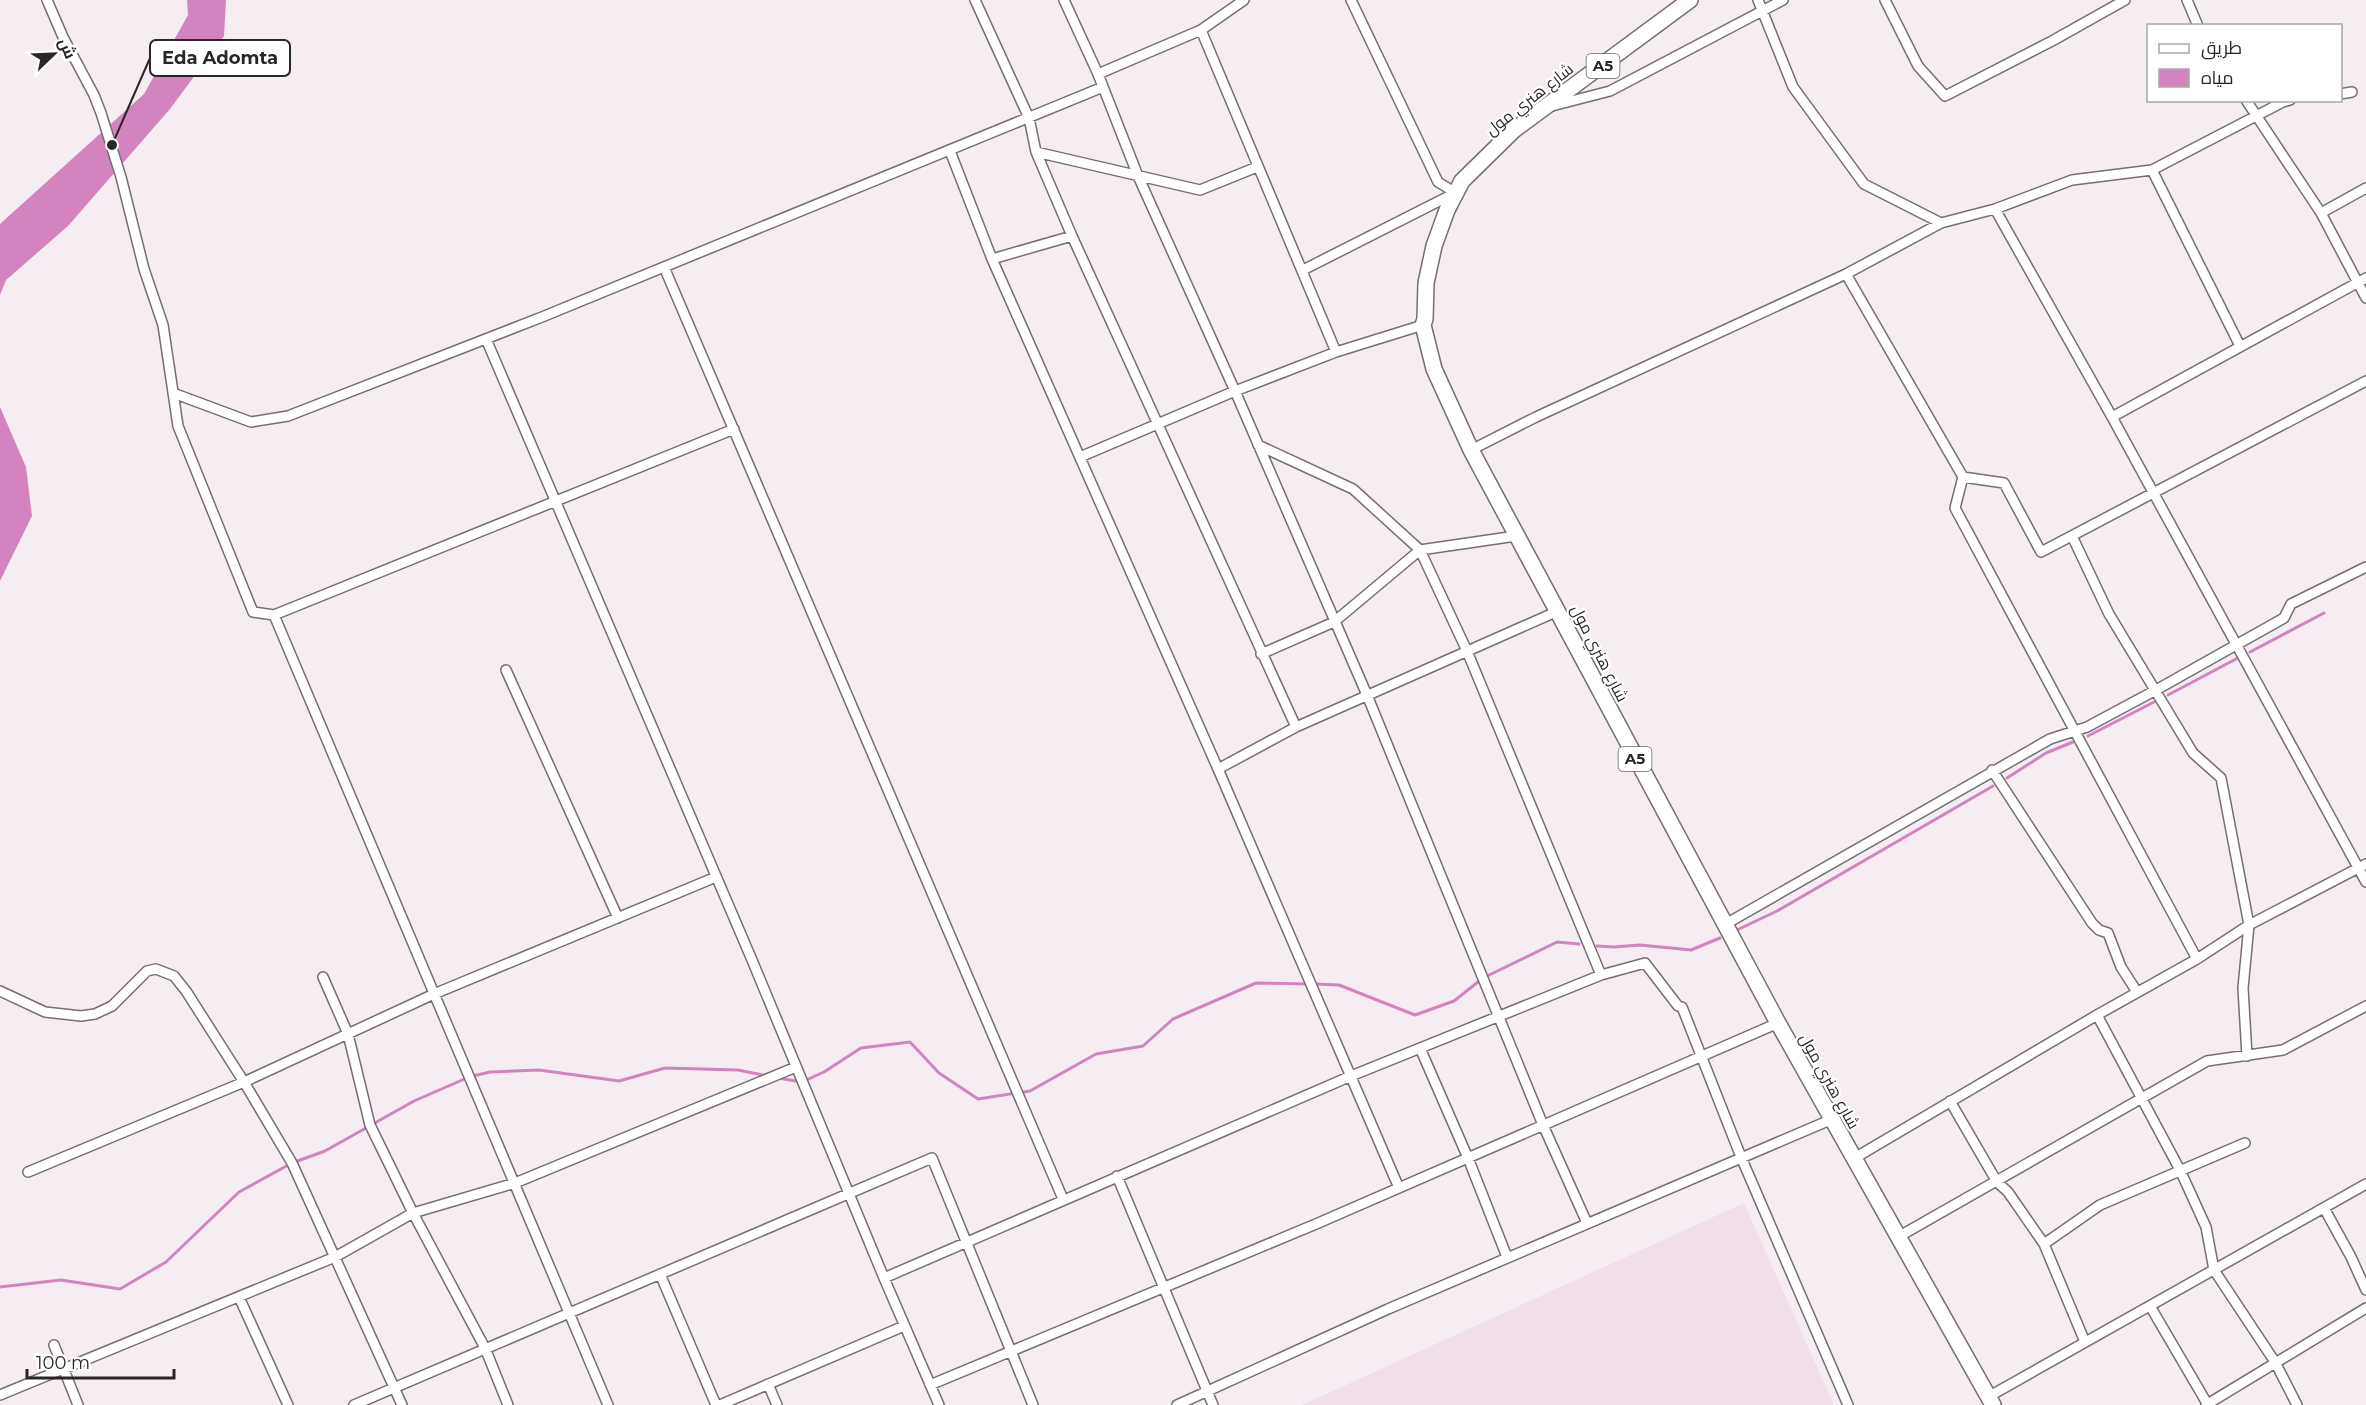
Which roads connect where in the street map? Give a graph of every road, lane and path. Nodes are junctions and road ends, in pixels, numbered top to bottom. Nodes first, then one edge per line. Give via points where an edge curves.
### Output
1 (47, 0) edge
2 (975, 0) edge
3 (1064, 0) edge
4 (1244, 0) edge
5 (1352, 0) edge
6 (1690, 0) edge
7 (1758, 0) edge
8 (1783, 0) edge
9 (1885, 0) edge
10 (2125, 0) edge
11 (2187, 0) edge
12 (1762, 12) junction
13 (2197, 24) edge
14 (1201, 30) junction
15 (1098, 74) junction
16 (1103, 87) junction
17 (2352, 92) dead end
18 (2342, 94) edge
19 (2248, 102) edge
20 (2283, 102) edge
21 (1544, 108) junction
22 (2257, 115) junction
23 (1029, 118) junction
24 (950, 151) junction
25 (1036, 152) junction
26 (1257, 167) junction
27 (2152, 170) junction
28 (1138, 176) junction
29 (2366, 188) edge
30 (1456, 193) junction
31 (1995, 209) junction
32 (2320, 213) junction
33 (1941, 223) junction
34 (1072, 236) junction
35 (992, 259) junction
36 (664, 267) junction
37 (1303, 270) junction
38 (1846, 274) junction
39 (2362, 280) edge
40 (2366, 298) edge
41 (1423, 325) junction
42 (486, 339) junction
43 (2240, 346) junction
44 (1336, 352) junction
45 (2366, 381) edge
46 (1235, 391) junction
47 (173, 393) junction
48 (2112, 417) junction
49 (1159, 424) junction
50 (734, 429) junction
51 (1258, 445) junction
52 (1471, 450) junction
53 (1080, 457) junction
54 (1963, 477) junction
55 (2154, 493) junction
56 (555, 502) junction
57 (1516, 536) junction
58 (2072, 536) junction
59 (1420, 550) junction
60 (2366, 567) edge
61 (1558, 611) junction
62 (274, 615) junction
63 (1334, 622) junction
64 (2237, 646) junction
65 (1467, 651) junction
66 (1261, 654) junction
67 (506, 670) dead end
68 (2156, 690) junction
69 (1367, 695) junction
70 (1296, 727) junction
71 (2075, 731) junction
72 (1218, 769) junction
73 (1992, 770) junction
74 (2362, 866) edge
75 (716, 877) junction
76 (2366, 882) edge
77 (618, 918) junction
78 (2249, 925) junction
79 (1724, 926) junction
80 (2197, 959) junction
81 (1601, 975) junction
82 (323, 977) dead end
83 (0, 991) edge
84 (2137, 992) junction
85 (434, 994) junction
86 (2366, 1006) edge
87 (2097, 1015) junction
88 (1498, 1017) junction
89 (1778, 1023) junction
90 (348, 1034) junction
91 (1419, 1048) junction
92 (1701, 1056) junction
93 (2247, 1056) junction
94 (796, 1067) junction
95 (1352, 1076) junction
96 (244, 1082) junction
97 (2142, 1100) junction
98 (1950, 1101) junction
99 (1830, 1120) junction
100 (1543, 1125) junction
101 (2245, 1143) dead end
102 (1741, 1157) junction
103 (1468, 1158) junction
104 (1853, 1159) junction
105 (2180, 1170) junction
106 (28, 1172) dead end
107 (1117, 1176) junction
108 (1997, 1182) junction
109 (515, 1183) junction
110 (2366, 1184) edge
111 (1399, 1188) junction
112 (848, 1194) junction
113 (1063, 1199) junction
114 (2324, 1208) junction
115 (413, 1213) junction
116 (1587, 1223) junction
117 (1899, 1237) junction
118 (966, 1242) junction
119 (2044, 1244) junction
120 (335, 1257) junction
121 (1507, 1257) junction
122 (2214, 1270) junction
123 (660, 1274) junction
124 (884, 1278) junction
125 (1164, 1287) junction
126 (2366, 1290) edge
127 (239, 1297) junction
128 (2150, 1306) junction
129 (2366, 1308) edge
130 (570, 1312) junction
131 (904, 1326) junction
132 (2085, 1342) junction
133 (54, 1345) dead end
134 (485, 1348) junction
135 (1011, 1352) junction
136 (2275, 1362) junction
137 (64, 1370) junction
138 (768, 1384) junction
139 (930, 1385) junction
140 (394, 1387) junction
141 (1209, 1391) junction
142 (0, 1395) edge
143 (1990, 1401) edge
144 (78, 1405) edge
145 (288, 1405) edge
146 (354, 1405) edge
147 (402, 1405) edge
148 (508, 1405) edge
149 (608, 1405) edge
150 (718, 1405) edge
151 (777, 1405) edge
152 (939, 1405) edge
153 (1033, 1405) edge
154 (1177, 1405) edge
155 (1213, 1405) edge
156 (1848, 1405) edge
157 (2208, 1405) edge
158 (2297, 1405) edge

1 - 47 street via 94,94 112,145 144,269 163,325
2 - 23 street
3 - 15 street
4 - 14 street
5 - 30 street via 1438,182
6 - 21 highway, شارع هنري مول / A5
7 - 12 street
8 - 12 street
9 - 10 street via 1918,66 1945,96
11 - 13 street
12 - 21 street via 1610,91
12 - 33 street via 1794,87 1864,184
14 - 15 street
14 - 26 street
15 - 16 street
16 - 23 street
16 - 28 street
17 - 18 street
19 - 22 street
20 - 22 street
21 - 30 highway, شارع هنري مول / A5 via 1474,168
22 - 27 street
22 - 32 street
23 - 24 street
23 - 25 street
24 - 35 street
24 - 36 street
25 - 28 street
25 - 34 street
26 - 28 street via 1200,190
26 - 37 street
27 - 31 street via 2072,180
27 - 43 street
28 - 46 street
29 - 32 street
30 - 37 street
30 - 41 highway, شارع هنري مول / A5 via 1434,246
31 - 33 street
31 - 48 street
32 - 39 street
33 - 38 street
34 - 35 street
34 - 49 street
35 - 53 street
36 - 42 street
36 - 50 street
37 - 44 street
38 - 52 street
38 - 54 street
39 - 40 street
39 - 43 street
41 - 44 street
41 - 52 highway, شارع هنري مول / A5 via 1434,369
42 - 47 street via 288,416 251,422
42 - 56 street
43 - 48 street
44 - 46 street
45 - 55 street
46 - 49 street
46 - 51 street
47 - 62 street via 178,426 253,612
48 - 55 street
49 - 53 street
49 - 66 street
50 - 56 street
50 - 113 street
51 - 59 street via 1353,489
51 - 63 street
52 - 57 highway, شارع هنري مول / A5
53 - 72 street
54 - 58 street via 2004,483 2041,552
54 - 71 street via 1955,508
55 - 58 street
55 - 64 street
56 - 62 street
56 - 75 street
57 - 59 street
57 - 61 highway, شارع هنري مول / A5
58 - 68 street via 2109,614
59 - 63 street
59 - 65 street
60 - 64 street via 2291,604 2284,618
61 - 65 street
61 - 79 highway, شارع هنري مول / A5
62 - 85 street
63 - 66 street
63 - 69 street
64 - 68 street
64 - 74 street
65 - 69 street
65 - 81 street
66 - 70 street
67 - 77 street
68 - 71 street
68 - 78 street via 2193,753 2221,777
69 - 70 street
69 - 88 street
70 - 72 street
71 - 73 street via 2050,738
71 - 80 street
72 - 95 street
73 - 79 street
73 - 84 street via 2092,923 2108,933 2121,967
74 - 76 street
74 - 78 street
75 - 77 street
75 - 94 street
77 - 85 street
78 - 80 street
78 - 93 street via 2243,988
79 - 89 highway, شارع هنري مول / A5
80 - 84 street
81 - 88 street
81 - 92 street via 1645,963 1682,1007
82 - 90 street
83 - 96 street via 45,1012 81,1016 112,1006 147,971 156,969 174,976 186,991
84 - 87 street
85 - 90 street
85 - 109 street
86 - 93 street via 2283,1050
87 - 97 street
87 - 98 street
88 - 91 street
88 - 100 street
89 - 92 street
89 - 99 highway, شارع هنري مول / A5
90 - 96 street
90 - 115 street via 370,1125
91 - 95 street
91 - 103 street
92 - 100 street
92 - 102 street
93 - 97 street via 2207,1061
94 - 109 street
94 - 112 street
95 - 107 street
95 - 111 street
96 - 106 street
96 - 120 street via 292,1163
97 - 105 street
97 - 108 street
98 - 104 street
98 - 108 street
99 - 102 street
99 - 104 highway, شارع هنري مول / A5
100 - 103 street
100 - 116 street
101 - 105 street
102 - 116 street
102 - 156 street
103 - 111 street
103 - 121 street
104 - 117 highway, شارع هنري مول / A5
105 - 119 street via 2100,1205
105 - 122 street via 2206,1227
107 - 113 street
107 - 125 street
108 - 117 street
108 - 119 street
109 - 115 street
109 - 130 street
110 - 114 street
111 - 125 street
112 - 118 street via 932,1158
112 - 123 street
112 - 124 street
113 - 118 street
114 - 122 street
114 - 126 street
115 - 120 street
115 - 134 street
116 - 121 street
117 - 143 highway, شارع هنري مول / A5
118 - 124 street
118 - 135 street
119 - 132 street
120 - 127 street
120 - 140 street
121 - 141 street
122 - 128 street
122 - 136 street
123 - 130 street
123 - 150 street
124 - 131 street
125 - 135 street
125 - 141 street
127 - 137 street
127 - 145 street
128 - 132 street
128 - 157 street
129 - 136 street
130 - 134 street
130 - 149 street
131 - 138 street
131 - 139 street
132 - 143 street
133 - 137 street
134 - 140 street
134 - 148 street
135 - 139 street
135 - 153 street
136 - 157 street
136 - 158 street
137 - 142 street
137 - 144 street
138 - 150 street
138 - 151 street
139 - 152 street
140 - 146 street
140 - 147 street
141 - 154 street
141 - 155 street

